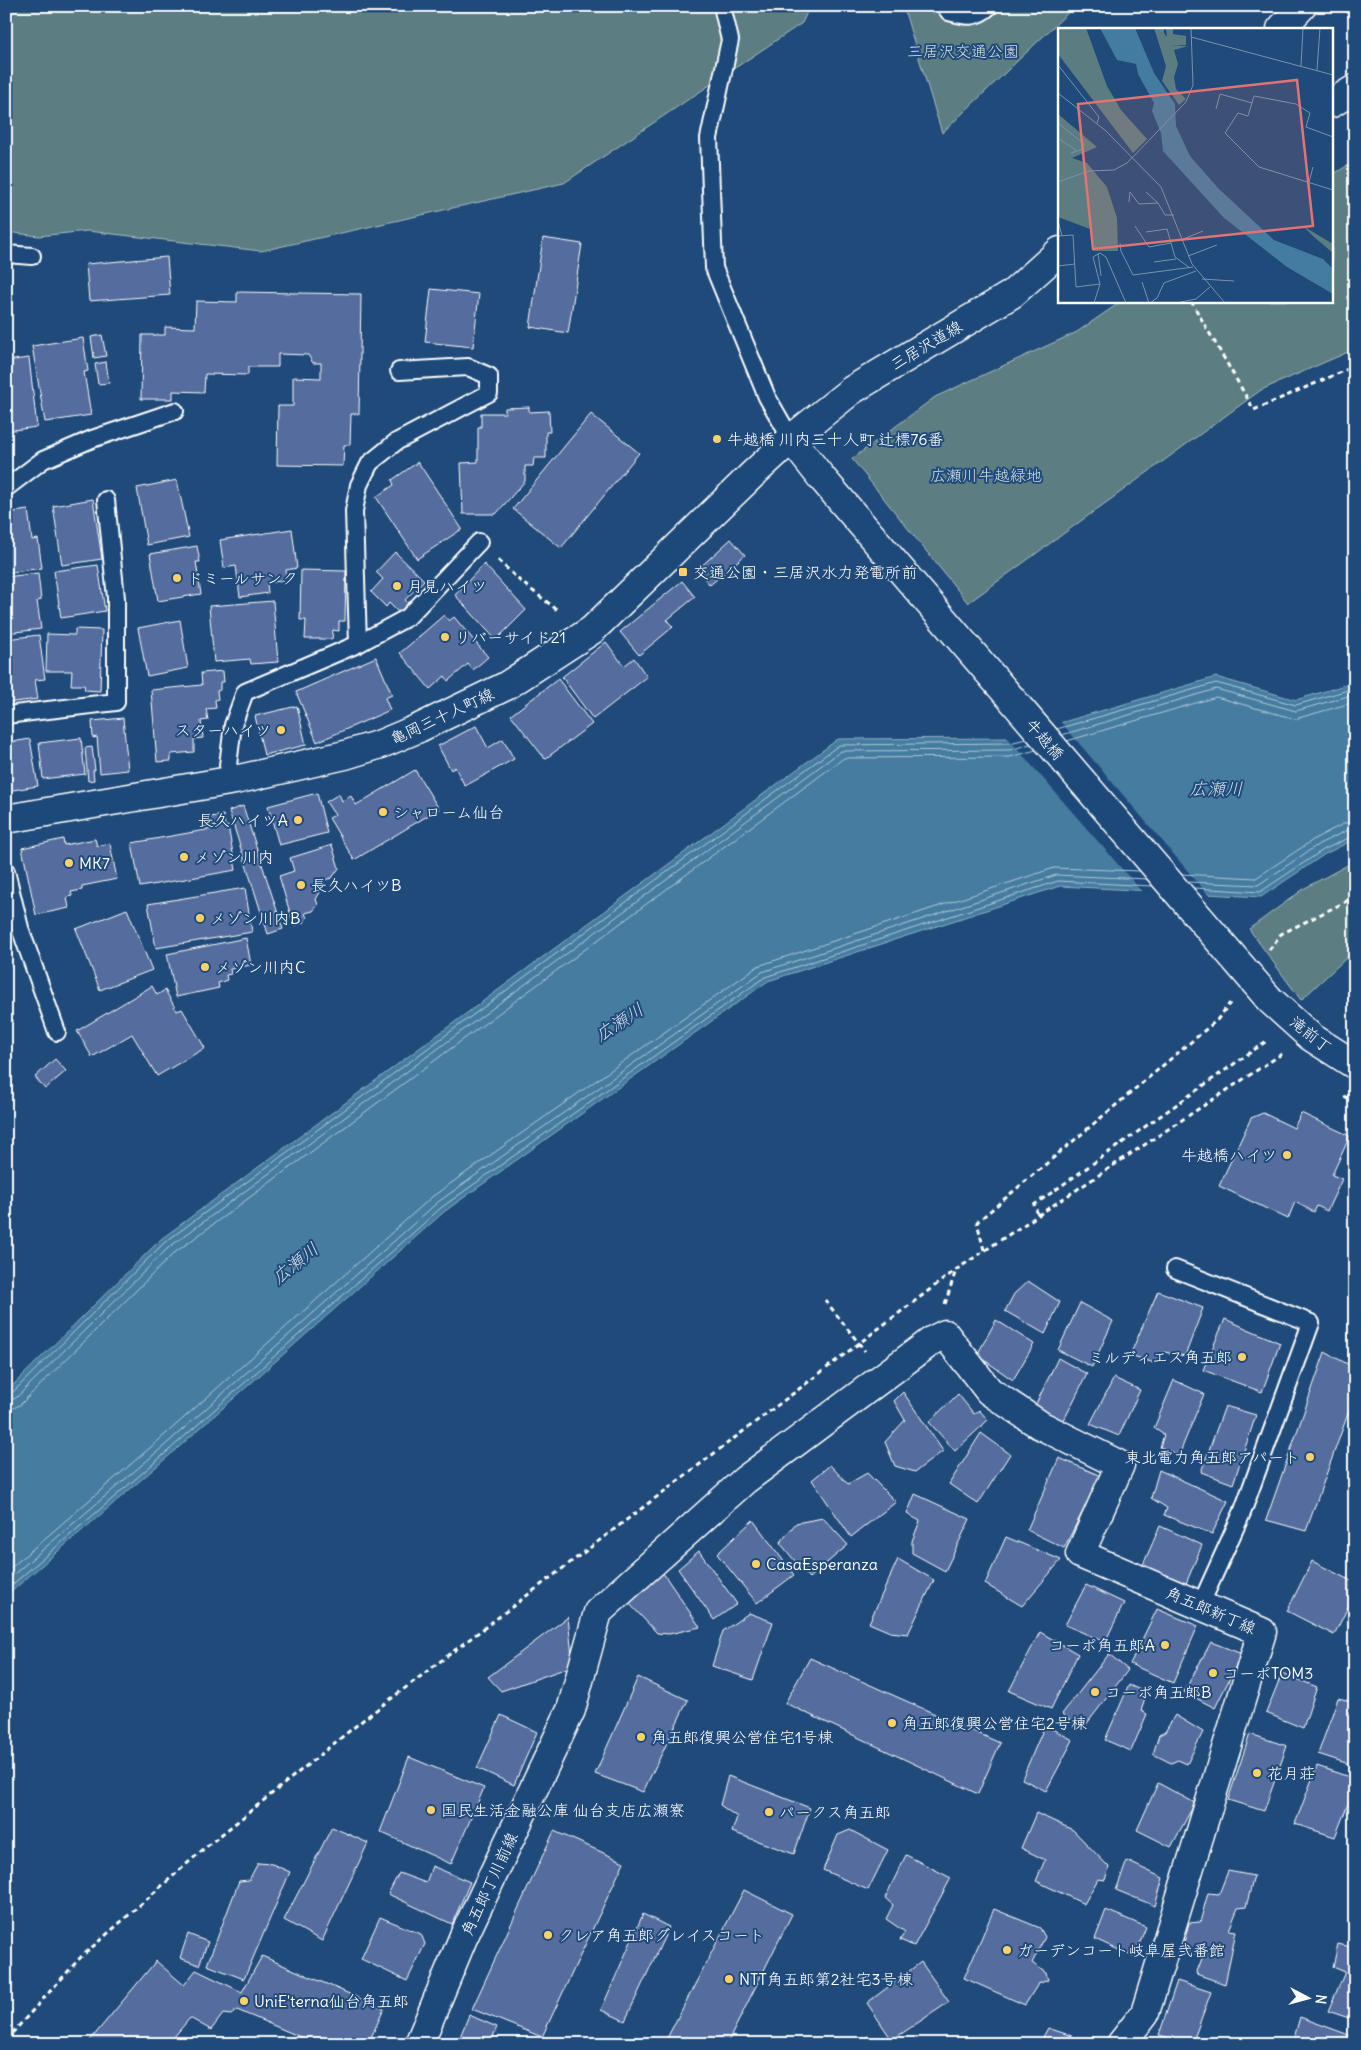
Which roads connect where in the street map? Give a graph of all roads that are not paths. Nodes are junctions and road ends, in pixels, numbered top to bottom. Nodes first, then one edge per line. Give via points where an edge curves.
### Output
1 (722, 6) edge
2 (945, 6) edge
3 (990, 6) edge
4 (1302, 6) edge
5 (1282, 28) edge
6 (1355, 89) edge
7 (1334, 102) edge
8 (1058, 253) edge
9 (6, 254) edge
10 (32, 256) dead end
11 (399, 371) dead end
12 (175, 411) dead end
13 (792, 439) junction
14 (6, 488) edge
15 (106, 500) dead end
16 (479, 542) dead end
17 (358, 644) junction
18 (6, 715) edge
19 (235, 780) junction
20 (6, 819) edge
21 (6, 871) edge
22 (1270, 1000) joint
23 (57, 1032) dead end
24 (1355, 1065) edge
25 (1175, 1269) dead end
26 (1200, 1606) junction
27 (598, 1612) joint
28 (419, 2044) edge
29 (1121, 2044) edge

1 - 13 lane via 730,40 710,138 714,268 767,397
2 - 3 lane via 949,12 966,17 982,13
4 - 5 street
6 - 7 street
8 - 13 street, 三居沢道線 via 1012,294 852,390
9 - 10 lane
11 - 17 lane via 468,367 489,376 489,393 396,442 370,463 359,485 354,511
12 - 14 lane via 92,439 43,460
13 - 19 street, 亀岡三十人町線 via 592,630 506,686 382,744 345,756
13 - 22 street, 牛越橋, bridge via 821,477
15 - 18 lane via 116,598 116,702
16 - 17 lane via 408,617
17 - 19 lane via 245,692 233,725 228,765
19 - 20 street, 亀岡三十人町線
21 - 23 lane via 20,928
22 - 24 street, 滝前丁 via 1311,1037
25 - 26 lane via 1310,1323 1242,1513
26 - 27 street, 角五郎新丁線 via 1080,1554 1120,1465 1040,1425 989,1391 945,1334 932,1340 745,1480
26 - 29 street, 角五郎新丁線 via 1262,1632 1145,2013
27 - 28 street, 角五郎丁川前線 via 570,1710 463,1938

